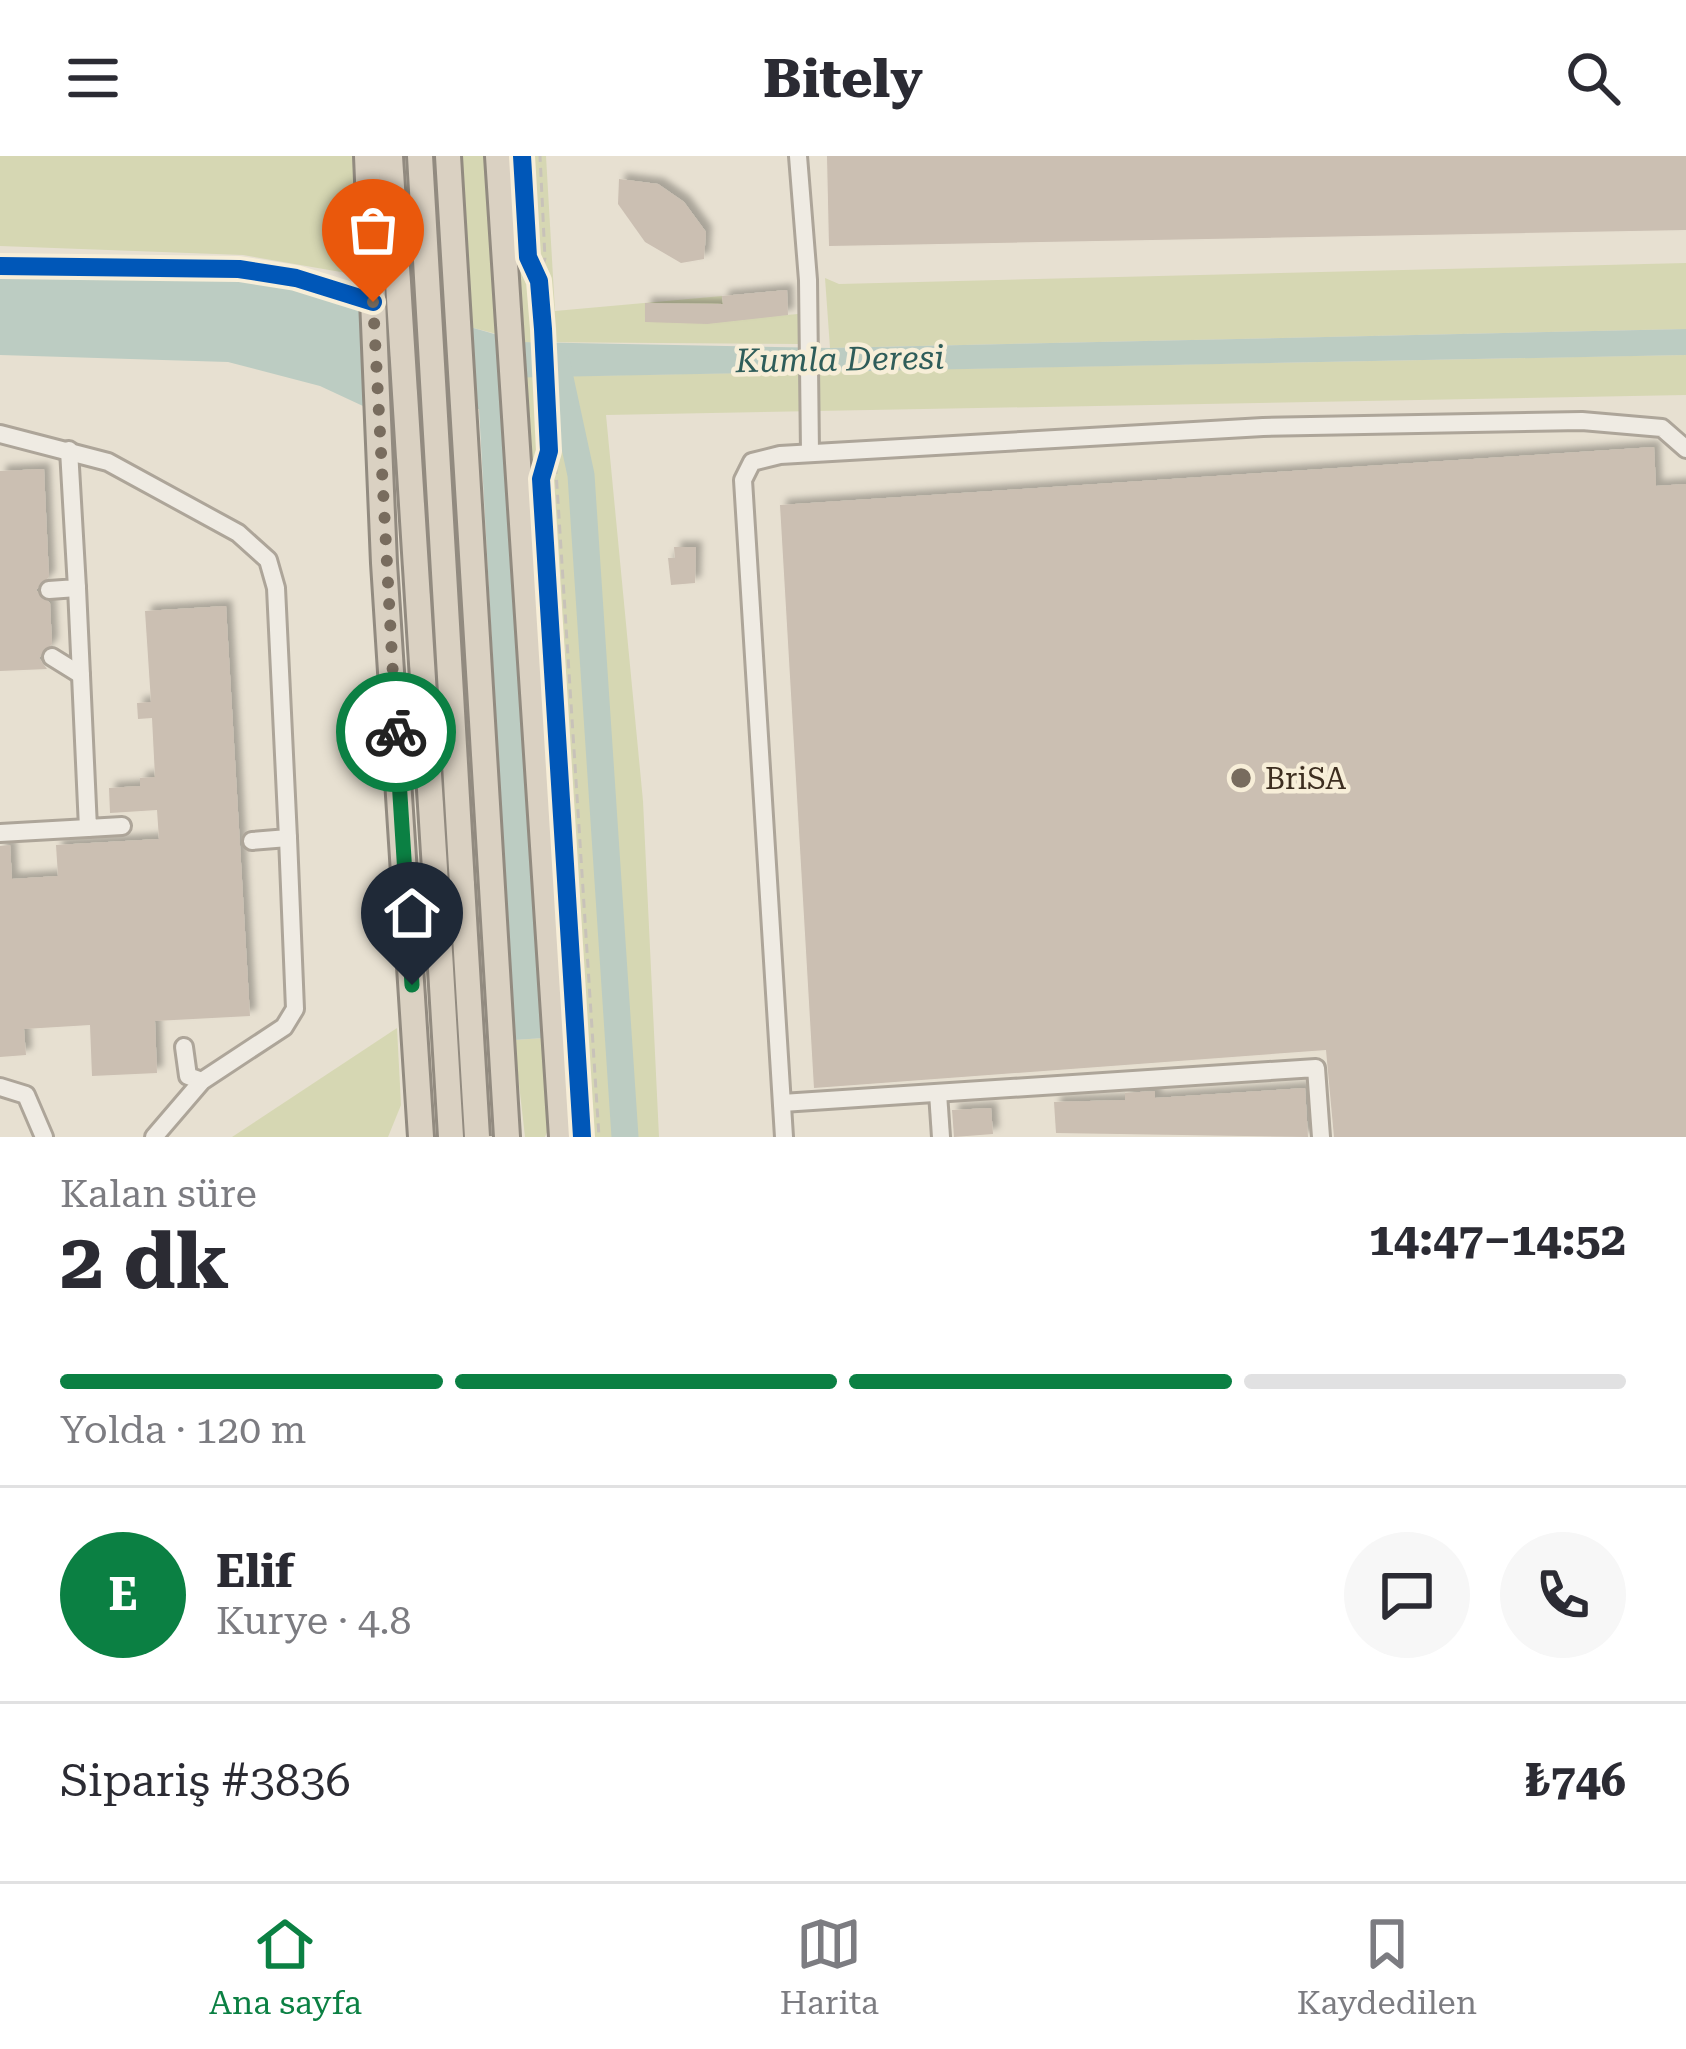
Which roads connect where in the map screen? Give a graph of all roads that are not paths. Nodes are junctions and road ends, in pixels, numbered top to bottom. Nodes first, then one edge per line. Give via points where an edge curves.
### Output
1 (367, 156) edge
2 (390, 156) edge
3 (420, 156) edge
4 (448, 156) edge
5 (498, 156) edge
6 (798, 156) edge
7 (0, 266) edge
8 (381, 313) junction
9 (390, 411) junction
10 (0, 434) edge
11 (403, 435) junction
12 (1686, 449) edge
13 (69, 450) junction
14 (810, 453) junction
15 (437, 457) junction
16 (77, 588) junction
17 (49, 590) dead end
18 (52, 657) dead end
19 (477, 662) junction
20 (81, 675) junction
21 (393, 678) junction
22 (122, 826) dead end
23 (88, 828) junction
24 (0, 833) edge
25 (288, 838) junction
26 (252, 841) dead end
27 (184, 1047) dead end
28 (417, 1073) junction
29 (504, 1077) junction
30 (202, 1081) junction
31 (0, 1087) edge
32 (938, 1093) junction
33 (782, 1103) junction
34 (420, 1111) junction
35 (44, 1137) edge
36 (154, 1137) edge
37 (402, 1137) edge
38 (421, 1137) edge
39 (451, 1137) edge
40 (477, 1137) edge
41 (507, 1137) edge
42 (562, 1137) edge
43 (784, 1137) edge
44 (941, 1137) edge
45 (1321, 1137) edge

1 - 8 highway
2 - 8 highway
3 - 15 highway
4 - 19 highway
5 - 42 highway
6 - 14 street
7 - 8 street via 239,268 296,278
8 - 9 highway
9 - 11 highway
9 - 21 highway
10 - 13 street
11 - 21 highway
11 - 39 highway, bridge
12 - 14 street via 1662,428 1560,422 1263,427
13 - 16 street
13 - 25 street via 108,462 238,533 268,560
14 - 33 street via 752,462 743,480
15 - 19 highway
15 - 40 highway, bridge
16 - 17 street
16 - 20 street
18 - 20 street
19 - 29 highway
20 - 23 street
21 - 28 highway
22 - 23 street
23 - 24 street
25 - 26 street
25 - 30 street via 295,1009 284,1027
27 - 30 street via 188,1076
28 - 29 highway via 441,1095 460,1098 482,1095
28 - 34 highway
29 - 41 highway
30 - 36 street
31 - 35 street via 26,1095
32 - 33 street
32 - 44 street
32 - 45 street via 1316,1068
33 - 43 street
34 - 37 highway
34 - 38 highway

